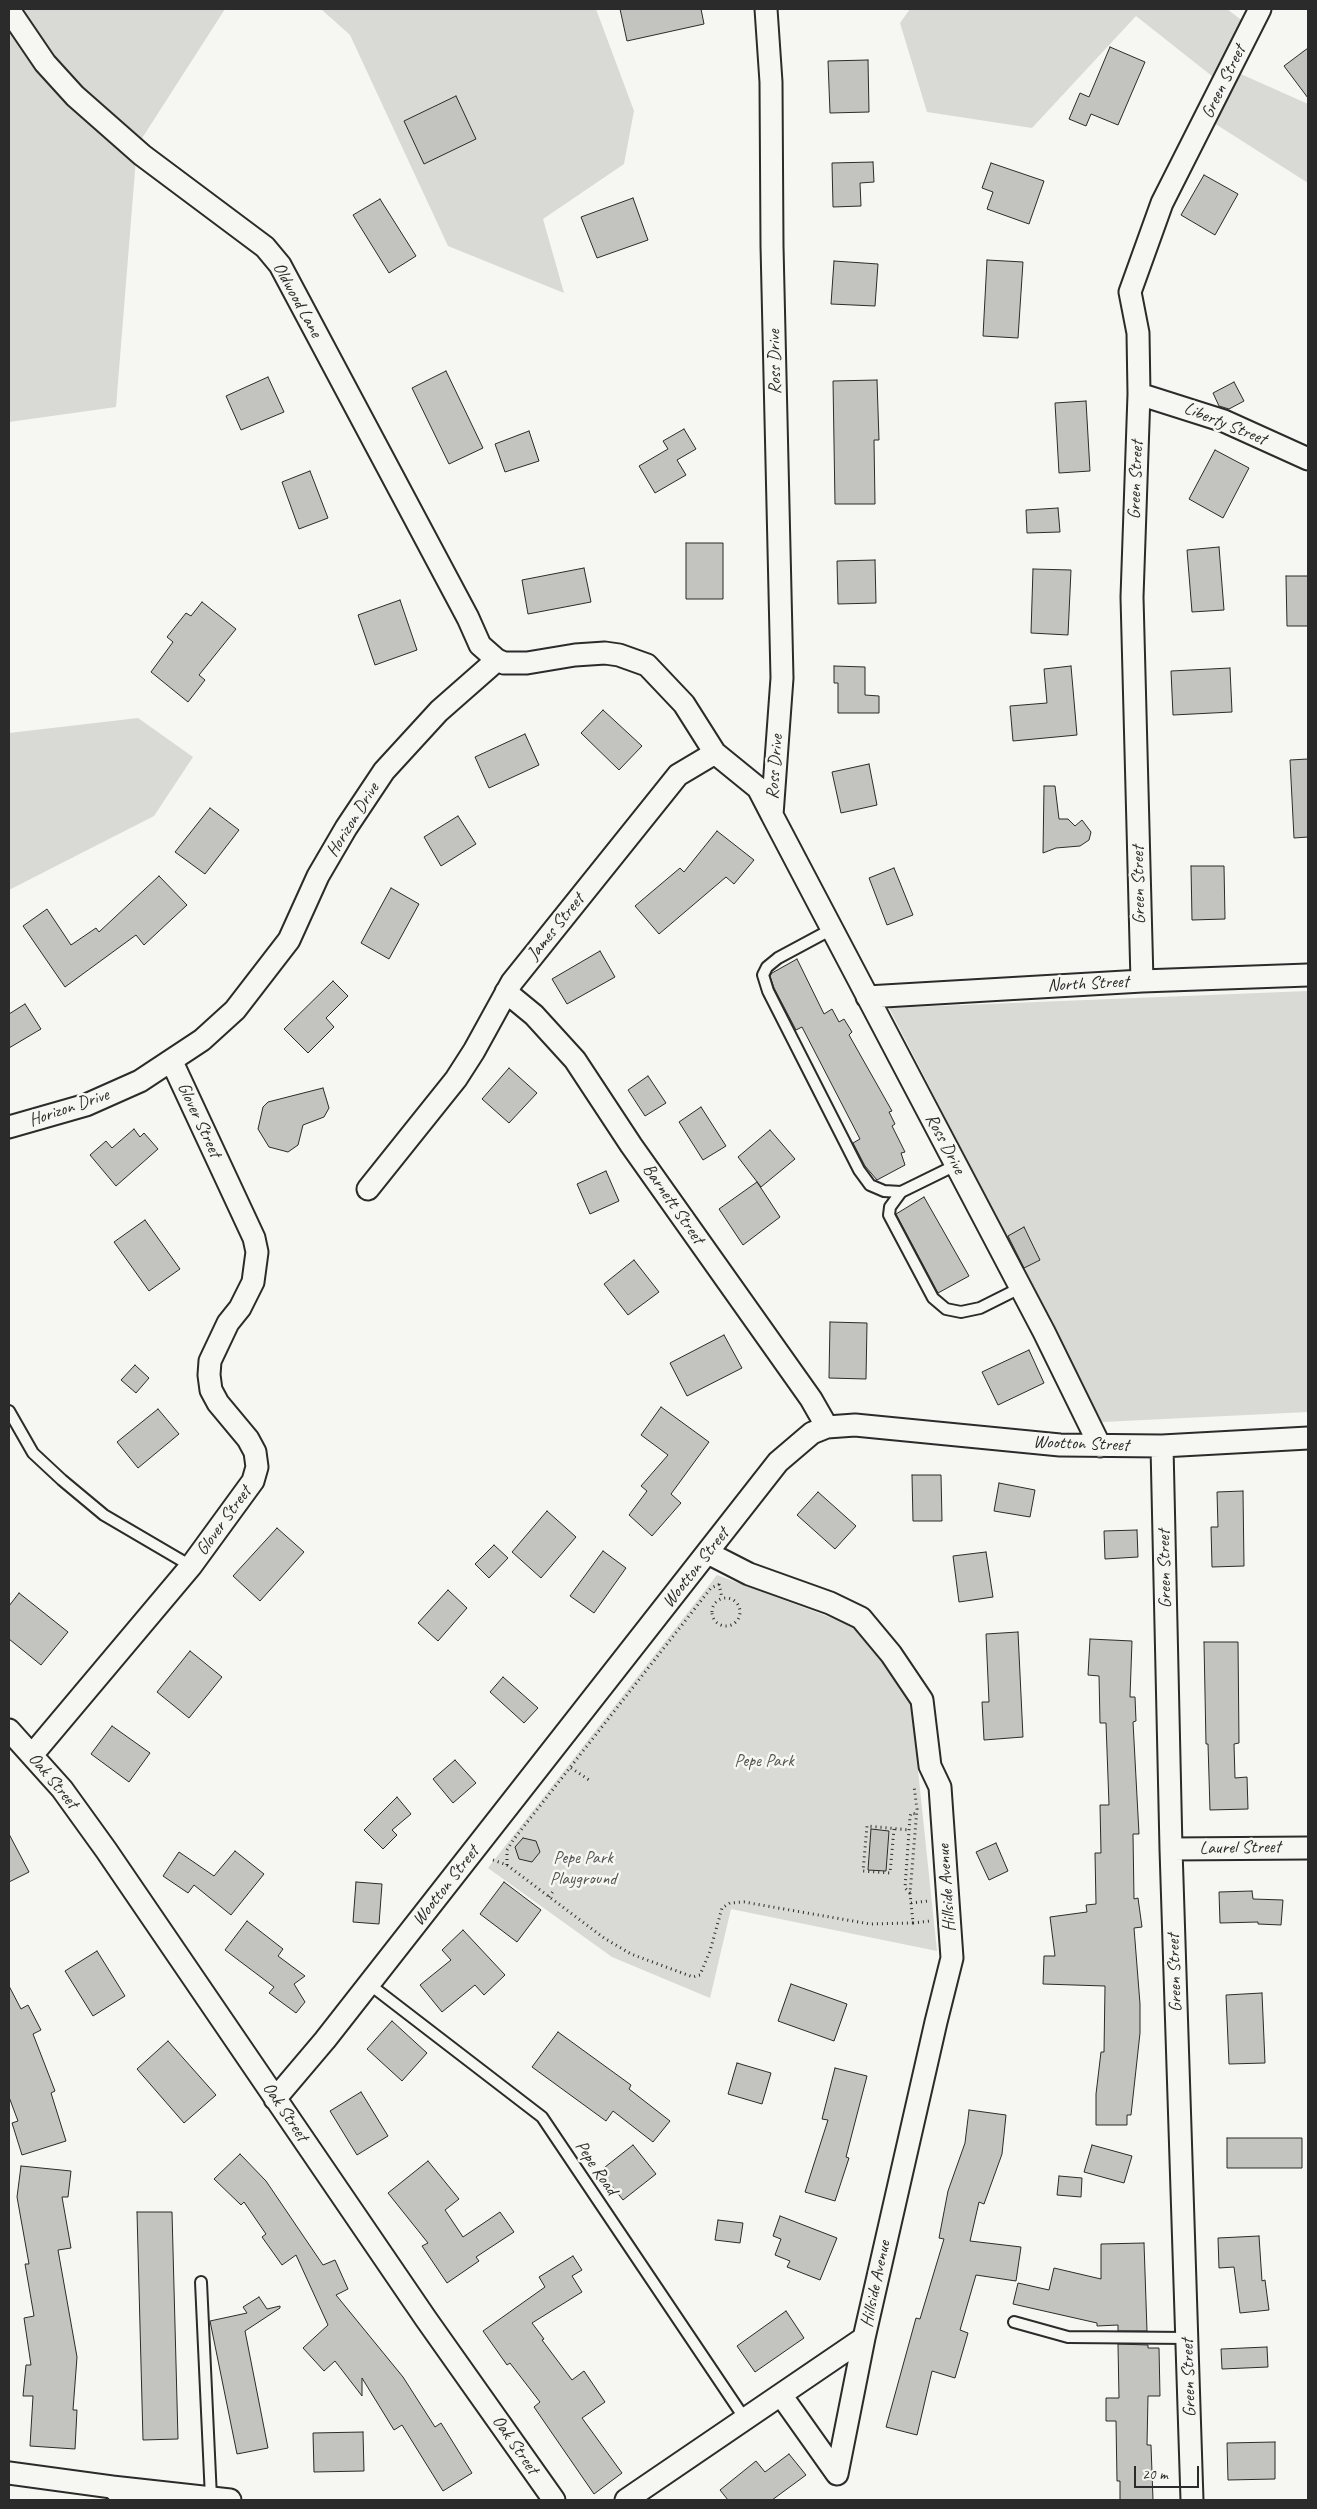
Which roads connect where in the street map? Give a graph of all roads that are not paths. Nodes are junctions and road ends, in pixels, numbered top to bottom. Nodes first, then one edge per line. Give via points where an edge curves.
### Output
1 (766, 9) edge
2 (1260, 9) edge
3 (9, 10) edge
4 (1139, 394) junction
5 (1308, 459) edge
6 (497, 660) junction
7 (715, 753) junction
8 (772, 816) junction
9 (832, 929) junction
10 (1308, 975) edge
11 (1142, 981) junction
12 (506, 992) junction
13 (867, 997) junction
14 (172, 1062) junction
15 (9, 1127) edge
16 (956, 1166) junction
17 (368, 1189) dead end
18 (901, 1192) junction
19 (1020, 1288) junction
20 (9, 1411) edge
21 (827, 1427) junction
22 (1308, 1438) edge
23 (1100, 1446) junction
24 (1162, 1446) junction
25 (708, 1553) junction
26 (191, 1566) junction
27 (9, 1730) edge
28 (32, 1755) junction
29 (1308, 1848) edge
30 (1171, 1850) junction
31 (369, 1984) junction
32 (275, 2099) junction
33 (200, 2282) dead end
34 (1014, 2322) dead end
35 (864, 2338) junction
36 (1188, 2338) junction
37 (781, 2395) junction
38 (745, 2419) junction
39 (9, 2473) edge
40 (119, 2494) edge
41 (220, 2499) edge
42 (554, 2500) edge
43 (626, 2500) edge
44 (1192, 2500) edge

1 - 8 street, Ross Drive via 771,82 782,678
2 - 4 street, Green Street via 1162,203 1133,282 1130,292 1138,333
3 - 6 street, Oldwood Lane via 45,64 75,96 142,155 265,247 280,265 480,645
4 - 5 street, Liberty Street via 1224,421
4 - 11 street, Green Street via 1132,597
6 - 7 street via 527,663 605,653 647,665 684,704
6 - 14 street, Horizon Drive via 440,710 384,771 318,876 289,940 235,1010
7 - 8 street via 758,788
7 - 12 street, James Street via 678,775
8 - 9 street, Ross Drive
9 - 13 street, Ross Drive
9 - 18 lane via 767,967 764,975 768,991 859,1170 870,1185 884,1191
10 - 11 street, North Street
11 - 13 street, North Street
12 - 17 street, James Street via 456,1079
12 - 21 street, Barnett Street via 534,1014 575,1060
13 - 16 street, Ross Drive
14 - 15 street, Horizon Drive via 140,1081 86,1105
14 - 26 street, Glover Street via 254,1238 257,1252 253,1282 210,1360 208,1375 218,1403 255,1452 253,1481
16 - 18 lane
16 - 19 street, Ross Drive
18 - 19 lane via 890,1207 889,1215 933,1298 946,1310 961,1312 980,1308
19 - 23 street, Ross Drive
20 - 26 lane via 33,1453 62,1480 104,1514
21 - 23 street, Wootton Street via 855,1425 1060,1446
21 - 25 street, Wootton Street via 800,1441 778,1462
22 - 24 street, Wootton Street
23 - 24 street, Wootton Street
24 - 30 street, Green Street
25 - 31 street, Wootton Street
25 - 35 street, Hillside Avenue via 749,1574 830,1603 861,1618 891,1654 922,1700 930,1766 940,1787 952,1958
26 - 28 street, Glover Street
27 - 28 street, Oak Street
28 - 32 street, Oak Street via 62,1789 106,1850
29 - 30 street, Laurel Street
30 - 36 street, Green Street
31 - 32 street, Wootton Street
31 - 38 lane, Pepe Road via 542,2117
32 - 42 street, Oak Street
33 - 41 lane
34 - 36 lane via 1068,2337
35 - 37 street, Hillside Avenue
35 - 37 street, Hillside Avenue via 837,2474
36 - 44 street, Green Street
37 - 38 street, Hillside Avenue
38 - 43 street, Hillside Avenue
39 - 40 street
40 - 41 street

